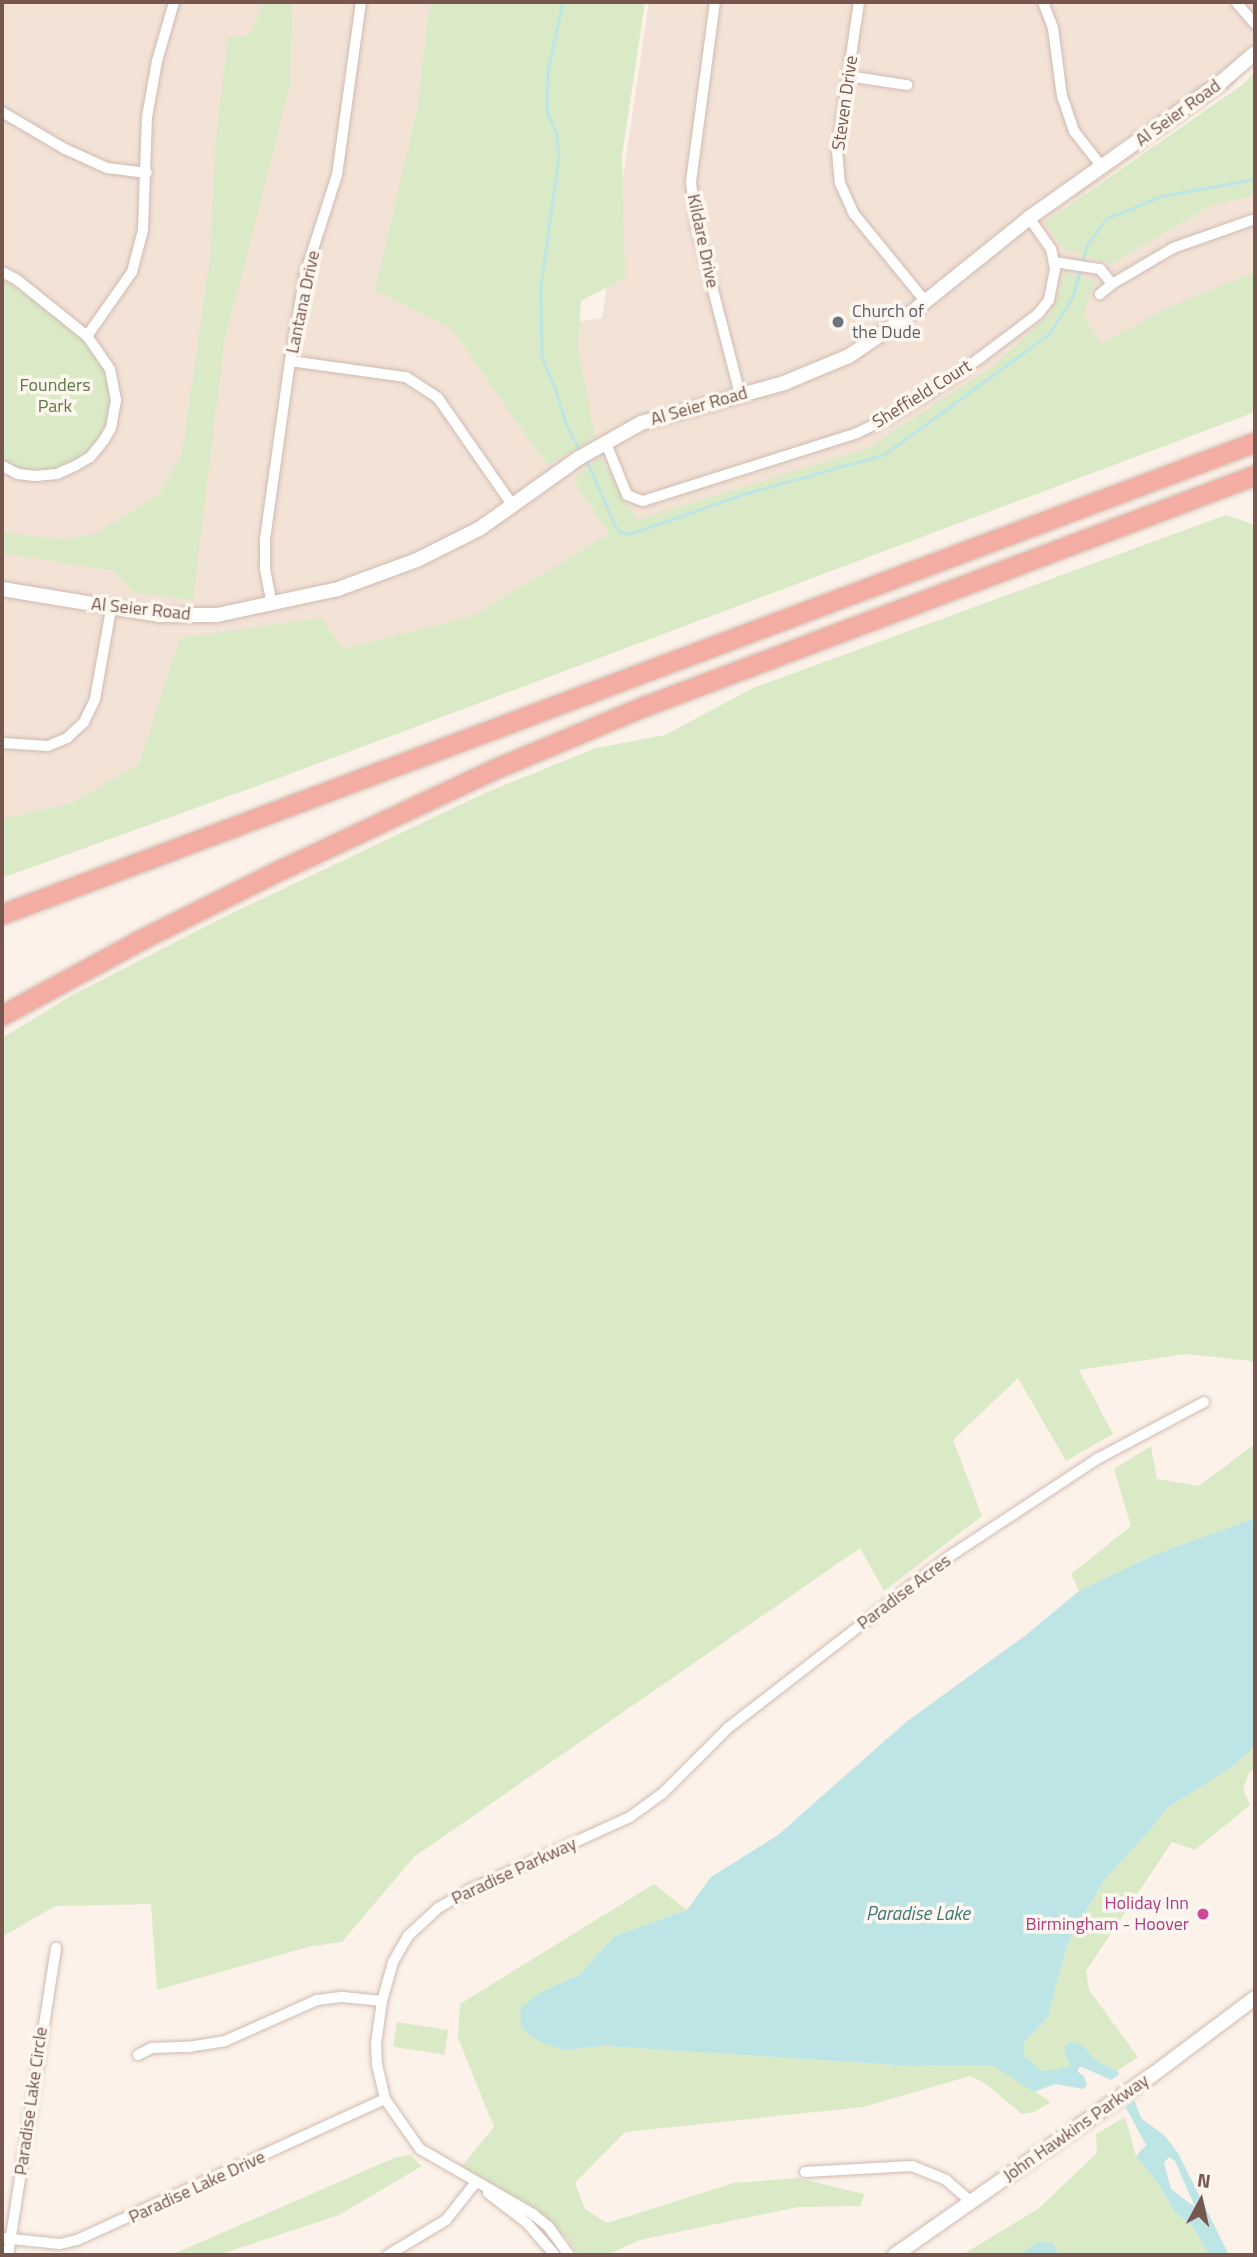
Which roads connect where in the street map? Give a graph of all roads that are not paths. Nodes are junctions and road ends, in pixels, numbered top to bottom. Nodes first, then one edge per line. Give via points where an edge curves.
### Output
1 (174, 2) edge
2 (361, 2) edge
3 (715, 2) edge
4 (859, 2) edge
5 (1043, 2) edge
6 (1236, 2) edge
7 (1255, 24) edge
8 (1255, 53) edge
9 (848, 76) junction
10 (907, 85) dead end
11 (2, 111) edge
12 (1102, 167) junction
13 (147, 173) junction
14 (1029, 218) junction
15 (1252, 220) dead end
16 (1054, 262) junction
17 (2, 272) edge
18 (1111, 284) junction
19 (1100, 294) dead end
20 (925, 301) junction
21 (87, 336) junction
22 (290, 361) junction
23 (740, 394) junction
24 (605, 441) junction
25 (1255, 442) edge
26 (2, 466) edge
27 (1255, 475) edge
28 (513, 506) junction
29 (2, 589) edge
30 (272, 605) junction
31 (111, 609) junction
32 (2, 743) edge
33 (2, 914) edge
34 (2, 1015) edge
35 (1204, 1402) dead end
36 (630, 1818) joint
37 (56, 1948) dead end
38 (1255, 1998) edge
39 (383, 2001) junction
40 (138, 2055) dead end
41 (385, 2099) junction
42 (805, 2172) dead end
43 (476, 2182) junction
44 (970, 2201) junction
45 (6, 2239) edge
46 (8, 2255) edge
47 (388, 2255) edge
48 (555, 2255) edge
49 (569, 2255) edge
50 (895, 2255) edge

1 - 13 street via 147,117
2 - 22 street, Lantana Drive via 337,175 305,274
3 - 23 street, Kildare Drive via 691,182 696,224
4 - 9 street, Steven Drive
5 - 12 street via 1053,28 1062,96 1074,131
6 - 7 street
8 - 12 street, Al Seier Road
9 - 10 street
9 - 20 street, Steven Drive via 837,151 839,183 854,214
11 - 13 street via 107,168
12 - 14 street, Al Seier Road
13 - 21 street via 142,230 132,272
14 - 16 street via 1051,249
14 - 20 street, Al Seier Road
15 - 18 street via 1173,248
16 - 18 street via 1089,266 1106,274
16 - 24 street, Sheffield Court via 1054,285 1038,314 928,394 857,433 643,501 627,495
17 - 21 street
18 - 19 street
20 - 23 street, Al Seier Road via 849,356 784,383
21 - 26 street via 103,356 115,386 115,414 104,440 90,457 57,474 18,474
22 - 28 street via 405,377 438,398
22 - 30 street, Lantana Drive via 265,539
23 - 24 street, Al Seier Road via 665,414
24 - 28 street, Al Seier Road
25 - 33 highway
27 - 34 highway via 657,702 499,767 282,869
28 - 30 street, Al Seier Road via 479,529 407,564 338,589
29 - 31 street, Al Seier Road
30 - 31 street, Al Seier Road via 187,616
31 - 32 street via 95,699 84,722 67,738 47,746
35 - 36 street, Paradise Acres via 1097,1459 947,1558 728,1728 662,1794
36 - 39 street, Paradise Parkway via 438,1908 399,1951
37 - 45 street, Paradise Lake Circle
38 - 44 street, John Hawkins Parkway
39 - 40 street via 317,2000 226,2041 152,2048
39 - 41 street, Paradise Parkway via 376,2044
41 - 43 street, Paradise Parkway via 420,2149
41 - 45 street, Paradise Lake Drive via 96,2234 60,2244
42 - 44 street via 912,2166 946,2180
43 - 47 street via 446,2220
43 - 48 street, Paradise Parkway via 527,2223
43 - 49 street, Paradise Parkway via 533,2214
44 - 50 street, John Hawkins Parkway
45 - 46 street, Paradise Lake Circle

